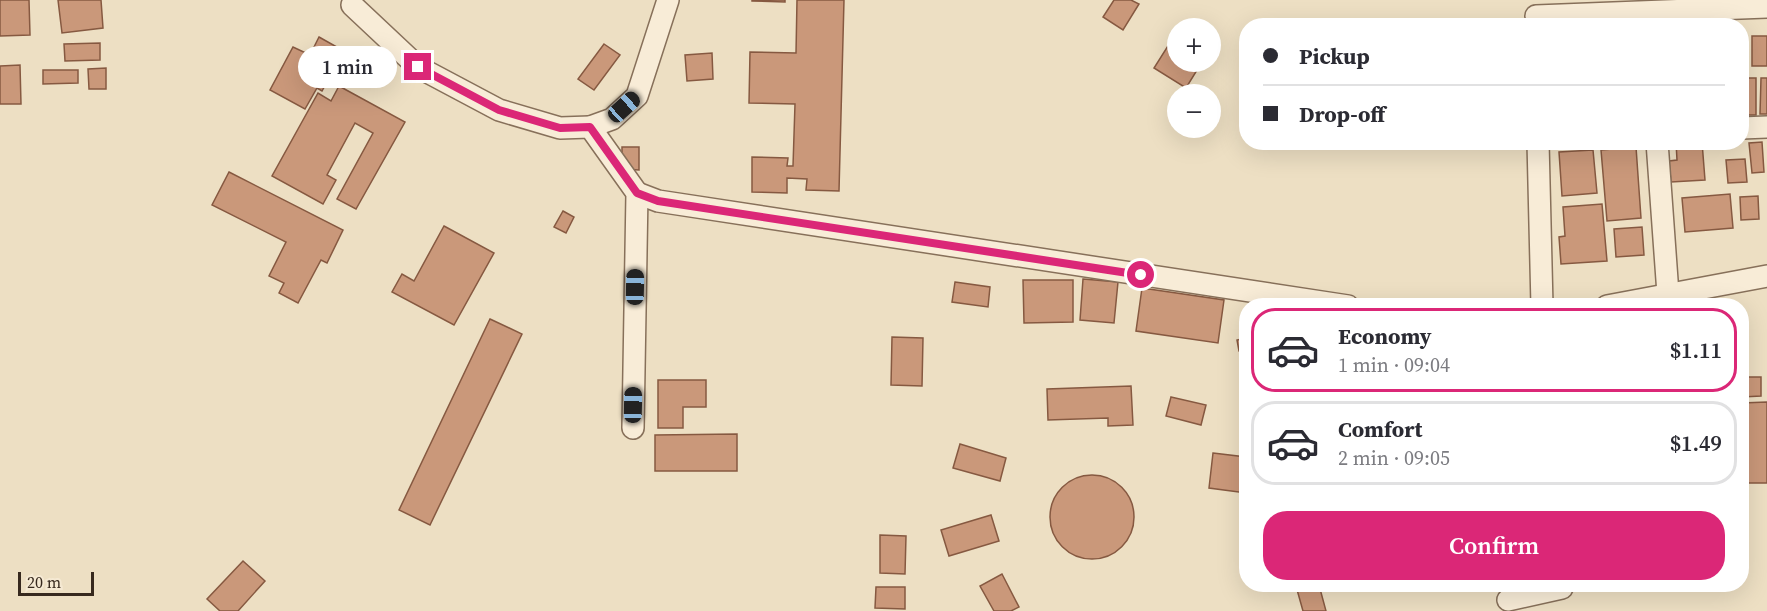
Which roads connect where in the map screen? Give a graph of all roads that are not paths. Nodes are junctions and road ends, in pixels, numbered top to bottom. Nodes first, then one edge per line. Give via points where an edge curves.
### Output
1 (668, 0) edge
2 (349, 2) edge
3 (1767, 7) edge
4 (1537, 14) edge
5 (590, 127) junction
6 (1749, 128) edge
7 (1767, 128) edge
8 (1538, 150) edge
9 (1658, 150) edge
10 (637, 193) junction
11 (1767, 276) edge
12 (1668, 294) junction
13 (1295, 298) edge
14 (1542, 298) edge
15 (1647, 298) edge
16 (633, 428) dead end
17 (1544, 592) edge
18 (1508, 600) dead end

1 - 5 street via 637,96 612,119
2 - 5 street via 418,67 499,110 560,128
3 - 4 street
5 - 10 street
6 - 7 street
8 - 14 street
9 - 12 street
10 - 13 street via 658,201
10 - 16 street
11 - 12 street
12 - 15 street
17 - 18 street

